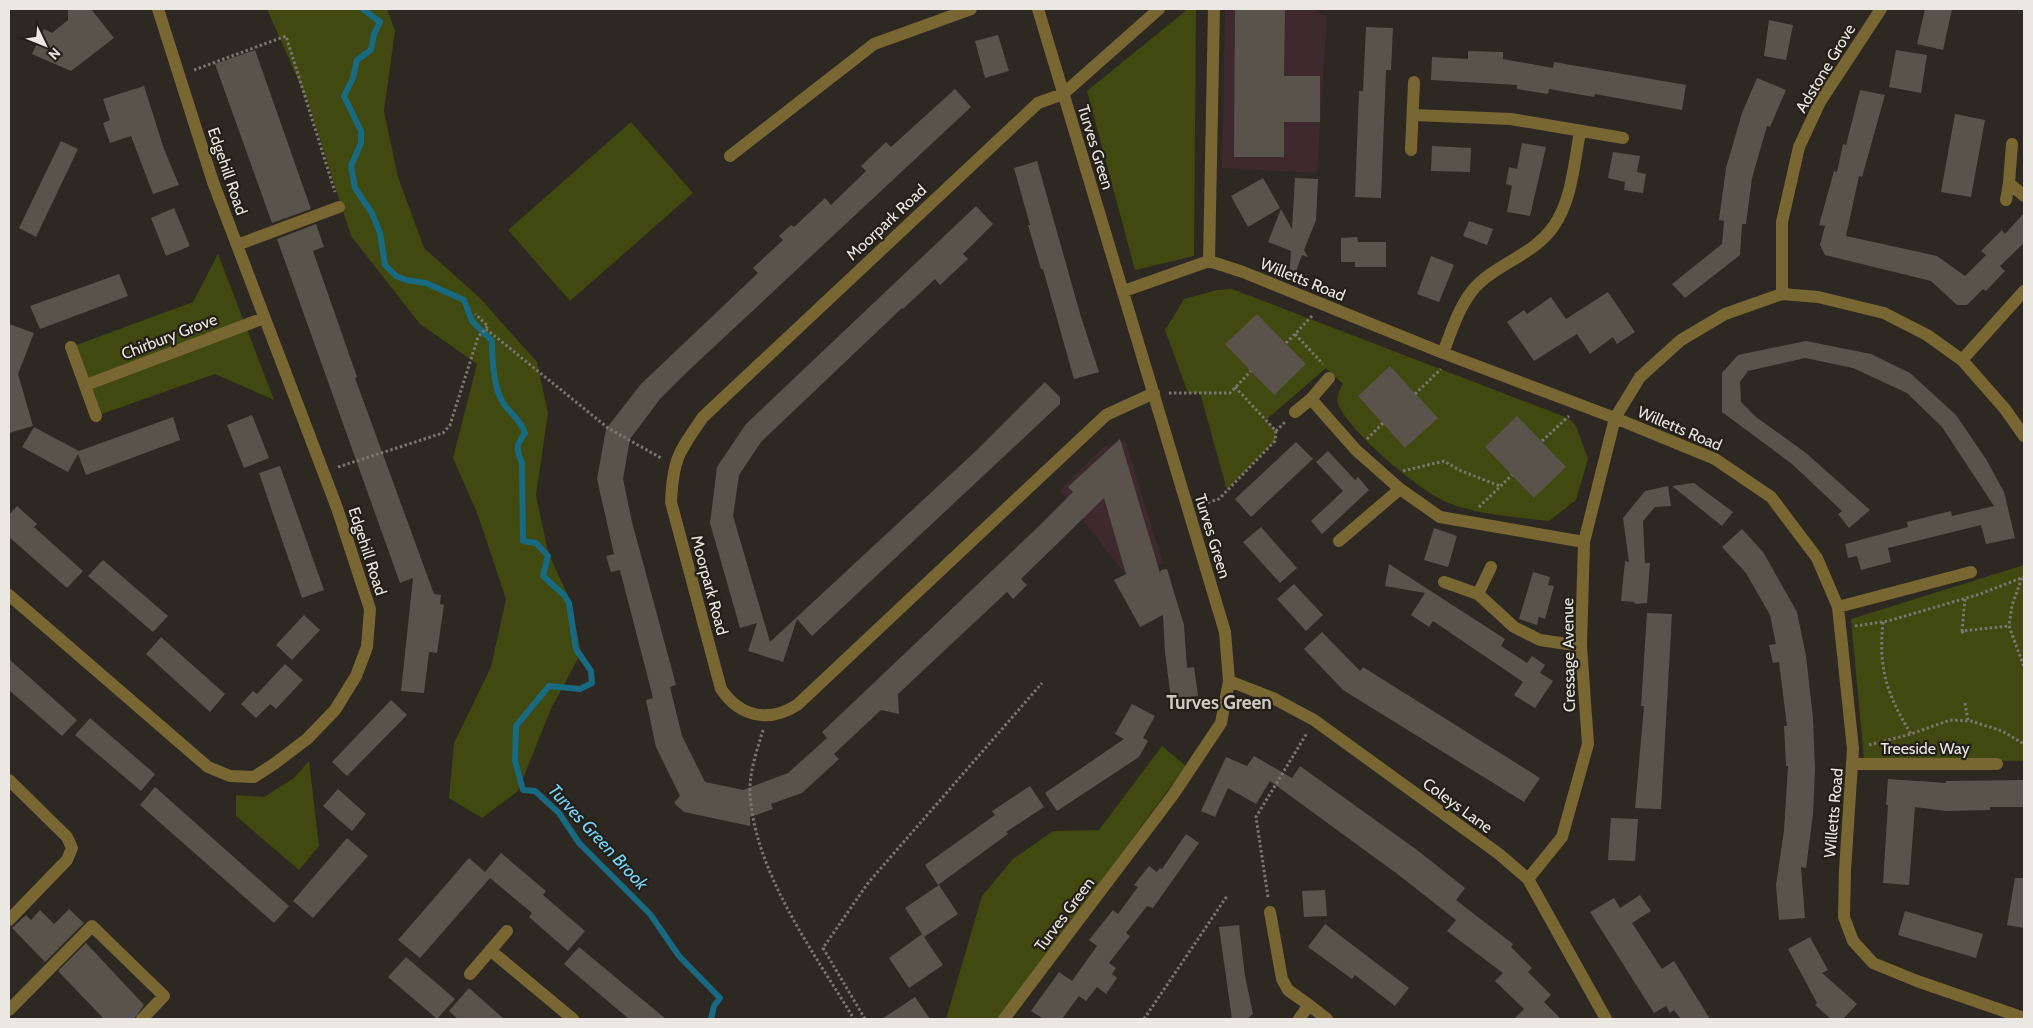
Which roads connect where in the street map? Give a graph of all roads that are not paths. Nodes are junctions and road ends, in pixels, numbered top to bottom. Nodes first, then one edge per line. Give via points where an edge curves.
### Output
1 (158, 9) edge
2 (971, 9) edge
3 (1038, 9) edge
4 (1159, 9) edge
5 (1214, 9) edge
6 (1881, 9) edge
7 (1414, 82) dead end
8 (1062, 94) junction
9 (1414, 115) junction
10 (1580, 132) junction
11 (1623, 138) dead end
12 (2012, 144) dead end
13 (1411, 150) dead end
14 (730, 156) dead end
15 (2009, 183) junction
16 (2024, 196) edge
17 (2006, 200) dead end
18 (339, 207) road end
19 (236, 244) junction
20 (1209, 261) junction
21 (1124, 290) junction
22 (2024, 291) edge
23 (1782, 294) junction
24 (264, 318) junction
25 (71, 347) dead end
26 (1443, 354) junction
27 (1962, 360) junction
28 (1330, 378) road end
29 (86, 385) junction
30 (1154, 393) junction
31 (1311, 399) junction
32 (1295, 412) road end
33 (96, 416) dead end
34 (1615, 418) junction
35 (2024, 436) edge
36 (1400, 489) junction
37 (1338, 541) dead end
38 (1584, 542) junction
39 (1491, 566) dead end
40 (1971, 572) dead end
41 (1444, 582) dead end
42 (1478, 594) junction
43 (9, 595) edge
44 (1838, 608) junction
45 (1581, 646) junction
46 (1229, 681) junction
47 (1854, 764) junction
48 (1997, 764) dead end
49 (9, 780) edge
50 (1528, 879) junction
51 (1270, 912) road end
52 (9, 920) edge
53 (507, 931) dead end
54 (490, 950) junction
55 (470, 974) dead end
56 (1309, 1006) junction
57 (9, 1011) edge
58 (2024, 1018) edge
59 (16, 1019) edge
60 (142, 1019) edge
61 (573, 1019) edge
62 (1004, 1019) edge
63 (1299, 1019) edge
64 (1327, 1019) edge
65 (1606, 1019) edge

1 - 19 street, Edgehill Road
2 - 14 street via 874,44
3 - 8 street, Turves Green
4 - 8 street
5 - 20 street
6 - 23 street, Adstone Grove via 1820,102 1799,147 1782,222
7 - 9 street
8 - 21 street, Turves Green
8 - 30 street, Moorpark Road via 1038,102 703,417 678,454 671,502 721,689 728,699 739,709 767,715 783,714 797,705 1106,415
9 - 10 street via 1511,119
9 - 13 street
10 - 11 street
10 - 26 street via 1564,205 1553,228 1536,245 1473,290 1459,312
12 - 15 street
15 - 16 street
15 - 17 street
18 - 19 street
19 - 24 street, Edgehill Road
20 - 21 street
20 - 26 street, Willetts Road via 1317,301
21 - 30 street, Turves Green
22 - 27 street
23 - 27 street via 1818,298 1884,313 1926,335
23 - 34 street, Cressage Avenue via 1725,314 1681,340 1640,376
24 - 29 street, Chirbury Grove
24 - 43 street, Edgehill Road via 323,472 370,609 367,647 352,684 335,710 306,739 254,777 230,776 208,767
25 - 29 street
26 - 34 street, Willetts Road
27 - 35 street
28 - 31 street
29 - 33 street
30 - 46 street, Turves Green via 1224,632
31 - 32 street
31 - 36 street via 1356,450
34 - 38 street, Cressage Avenue
34 - 44 street, Willetts Road via 1715,459 1771,498 1817,558
36 - 37 street
36 - 38 street via 1440,517
38 - 45 street, Cressage Avenue
39 - 42 street
40 - 44 street
41 - 42 street
42 - 45 street via 1514,627 1540,640
44 - 47 street, Willetts Road
45 - 50 street, Cressage Avenue via 1588,744 1562,837
46 - 50 street, Coleys Lane via 1273,698 1314,720 1499,854
46 - 62 street, Turves Green via 1221,723 1191,769
47 - 48 street, Treeside Way
47 - 58 street, Willetts Road via 1844,870 1844,917 1853,941 1873,963
49 - 52 street via 66,837 72,848 66,860
50 - 65 street, Coleys Lane
51 - 56 street via 1282,978 1288,990
53 - 54 street
54 - 55 street
54 - 61 street
56 - 63 street
56 - 64 street
57 - 59 street
57 - 60 street via 92,926 164,996

